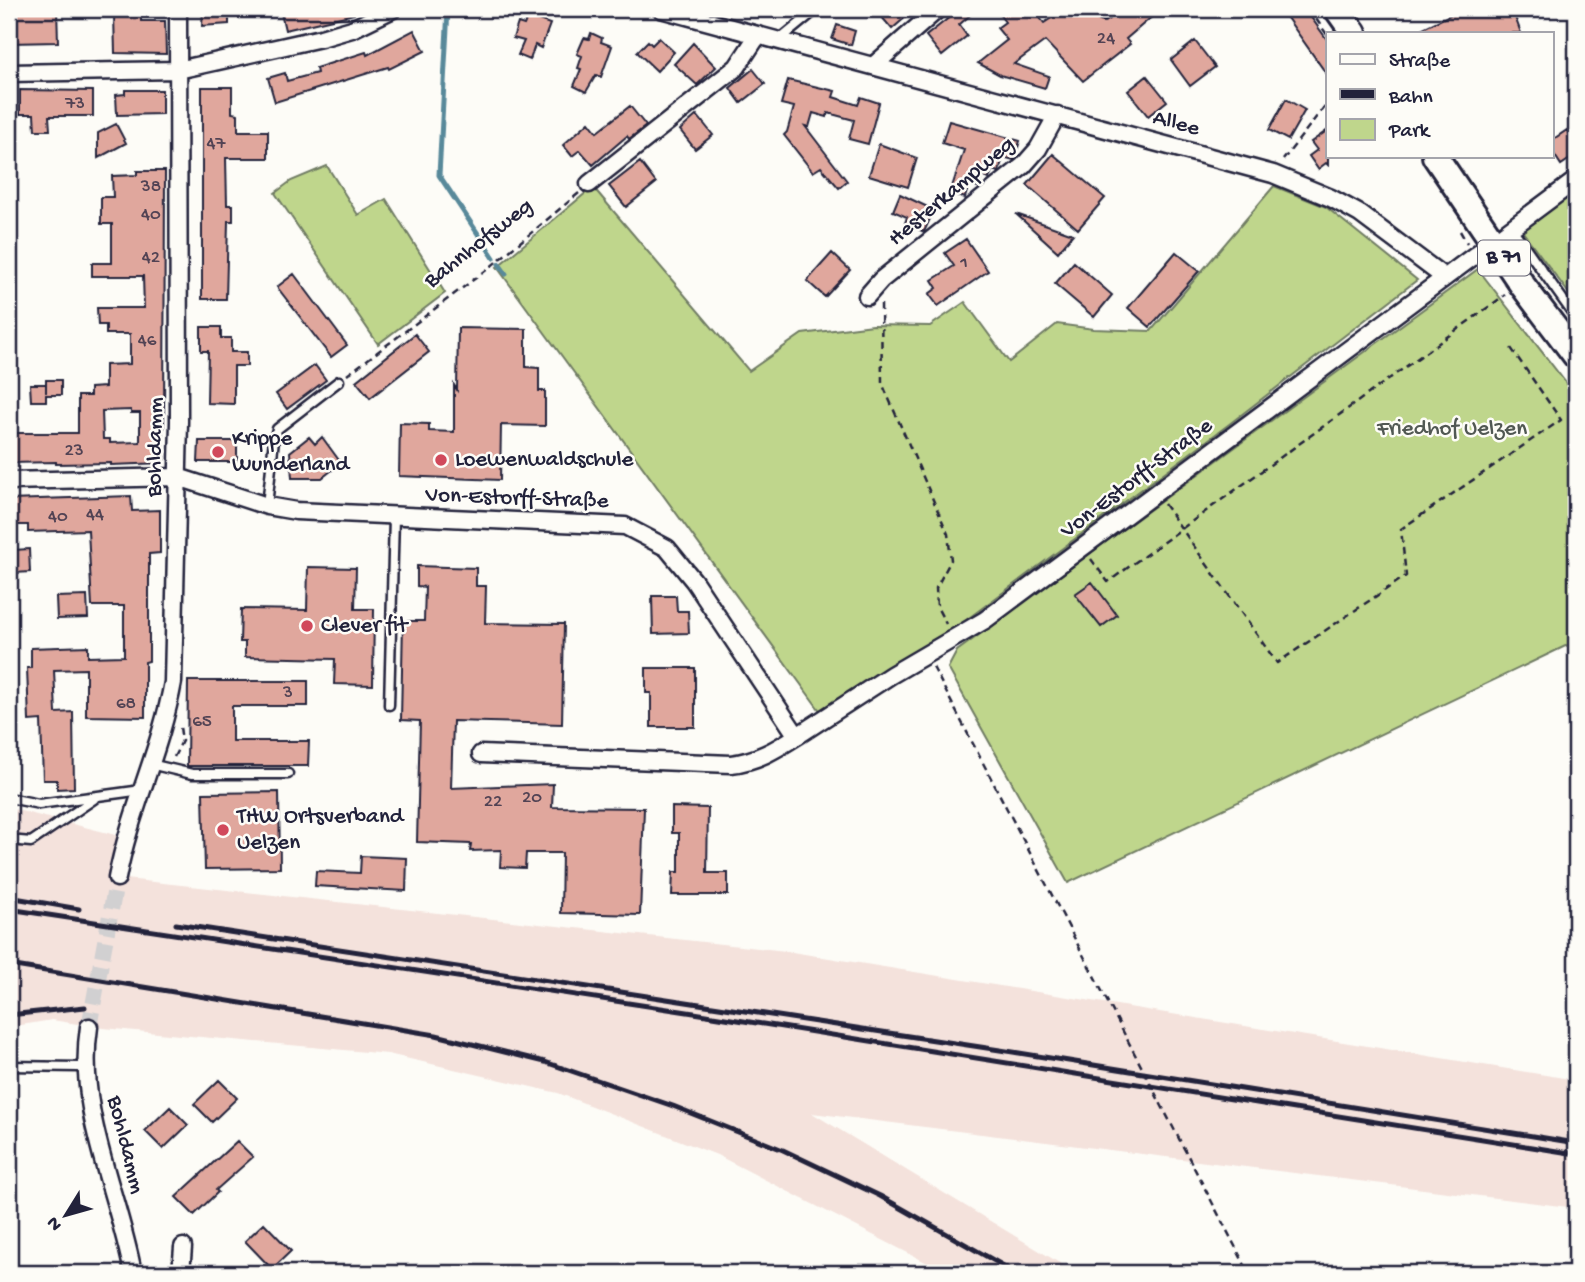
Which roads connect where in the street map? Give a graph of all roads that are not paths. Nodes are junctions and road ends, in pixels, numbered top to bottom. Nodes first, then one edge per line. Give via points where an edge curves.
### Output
1 (178, 9) edge
2 (393, 9) edge
3 (661, 9) edge
4 (817, 9) edge
5 (938, 9) edge
6 (1337, 9) edge
7 (1353, 32) edge
8 (758, 35) junction
9 (778, 41) junction
10 (873, 66) junction
11 (178, 70) junction
12 (9, 73) edge
13 (1057, 115) junction
14 (1437, 158) edge
15 (1576, 180) edge
16 (589, 184) road end
17 (1502, 234) junction
18 (1444, 276) junction
19 (867, 296) dead end
20 (1576, 318) edge
21 (1576, 356) edge
22 (339, 381) road end
23 (178, 477) junction
24 (9, 481) edge
25 (267, 506) junction
26 (394, 517) junction
27 (389, 705) dead end
28 (797, 736) junction
29 (481, 754) dead end
30 (150, 764) junction
31 (288, 774) dead end
32 (142, 790) junction
33 (97, 796) junction
34 (9, 798) edge
35 (9, 840) edge
36 (117, 878) tunnel mouth
37 (89, 1027) tunnel mouth
38 (86, 1064) junction
39 (9, 1066) edge
40 (183, 1247) dead end
41 (133, 1273) edge
42 (181, 1273) edge

1 - 11 street, Bohldamm
2 - 11 street via 321,38
3 - 8 street, Allee
4 - 9 lane
5 - 10 street
6 - 7 main road
8 - 9 street, Allee
8 - 16 street via 737,67
9 - 10 street, Allee
10 - 13 street, Allee
11 - 12 street
11 - 23 street, Bohldamm
13 - 18 street, Allee via 1273,174 1331,198
13 - 19 street, Hesterkampweg via 1023,166
14 - 17 main road, B 71
15 - 17 street, Von-Estorff-Straße
17 - 18 street, Von-Estorff-Straße
17 - 20 lane
17 - 21 main road, B 71 via 1523,285
18 - 28 street, Von-Estorff-Straße via 985,620
22 - 25 lane via 277,429
23 - 24 street, Von-Estorff-Straße
23 - 25 street, Von-Estorff-Straße
23 - 30 street, Bohldamm via 173,682
25 - 26 street, Von-Estorff-Straße
26 - 27 lane
26 - 28 street, Von-Estorff-Straße via 625,526 667,548
28 - 29 street, Von-Estorff-Straße via 768,754 731,764
30 - 31 lane via 192,774
30 - 32 street, Bohldamm
32 - 33 lane
32 - 36 street, Bohldamm
33 - 34 lane via 39,804
33 - 35 lane via 31,842
37 - 38 street, Bohldamm
38 - 39 lane
38 - 41 street, Bohldamm via 90,1107
40 - 42 street

